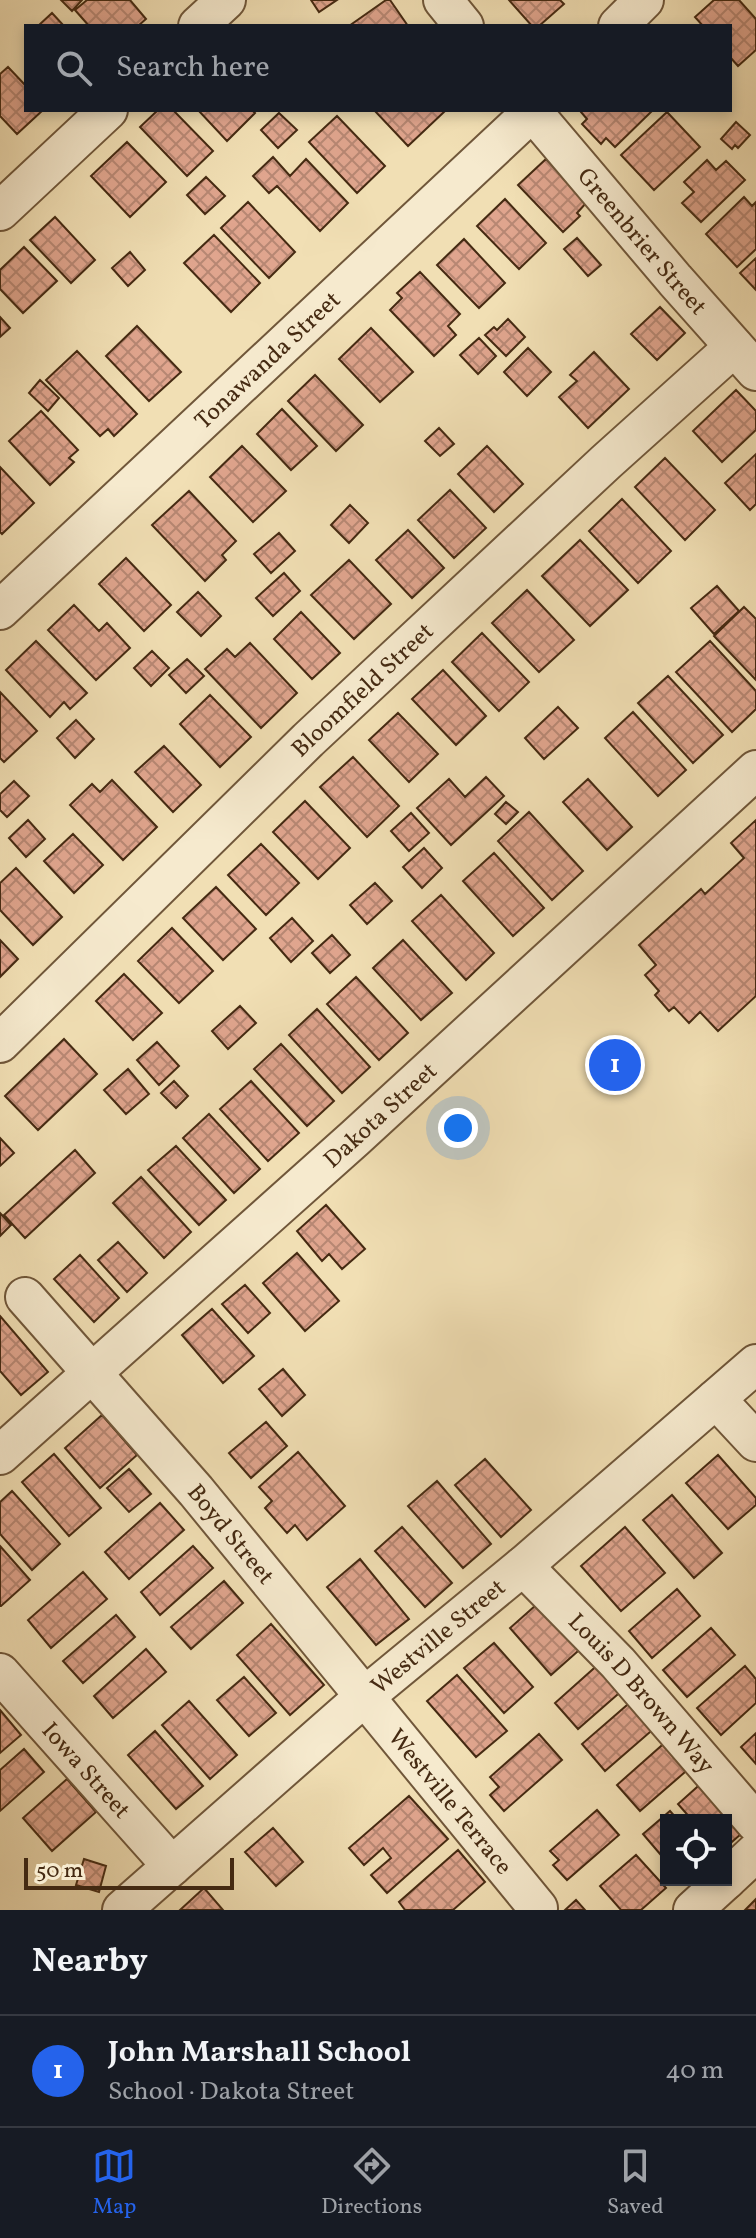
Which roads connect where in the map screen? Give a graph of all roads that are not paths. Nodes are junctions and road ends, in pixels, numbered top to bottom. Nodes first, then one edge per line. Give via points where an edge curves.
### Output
1 (226, 0) edge
2 (443, 0) edge
3 (644, 0) edge
4 (200, 24) edge
5 (462, 24) edge
6 (620, 24) edge
7 (106, 112) edge
8 (530, 112) edge
9 (534, 112) edge
10 (0, 211) edge
11 (745, 359) edge
12 (0, 610) edge
13 (756, 770) edge
14 (0, 1043) edge
15 (25, 1297) dead end
16 (756, 1364) edge
17 (91, 1374) junction
18 (716, 1399) junction
19 (756, 1442) edge
20 (0, 1455) edge
21 (523, 1566) junction
22 (0, 1673) edge
23 (364, 1697) junction
24 (756, 1823) edge
25 (756, 1852) edge
26 (172, 1866) junction
27 (732, 1874) edge
28 (719, 1886) edge
29 (538, 1908) dead end
30 (122, 1910) edge
31 (693, 1910) edge

1 - 4 street
2 - 5 street
3 - 6 street
7 - 10 street
8 - 12 street, Tonawanda Street
9 - 11 street, Greenbrier Street
11 - 14 street, Bloomfield Street via 606,462 308,740
13 - 17 street, Dakota Street
15 - 17 street, Boyd Street
16 - 18 street, Westville Street
17 - 20 street, Dakota Street
17 - 23 street, Boyd Street via 196,1491
18 - 19 street
18 - 21 street, Westville Street
21 - 23 street, Westville Street
21 - 24 street, Louis D Brown Way via 618,1663
22 - 26 street, Iowa Street
23 - 26 street, Westville Street
23 - 29 street, Westville Terrace
25 - 27 street
26 - 30 street, Westville Street
28 - 31 street

